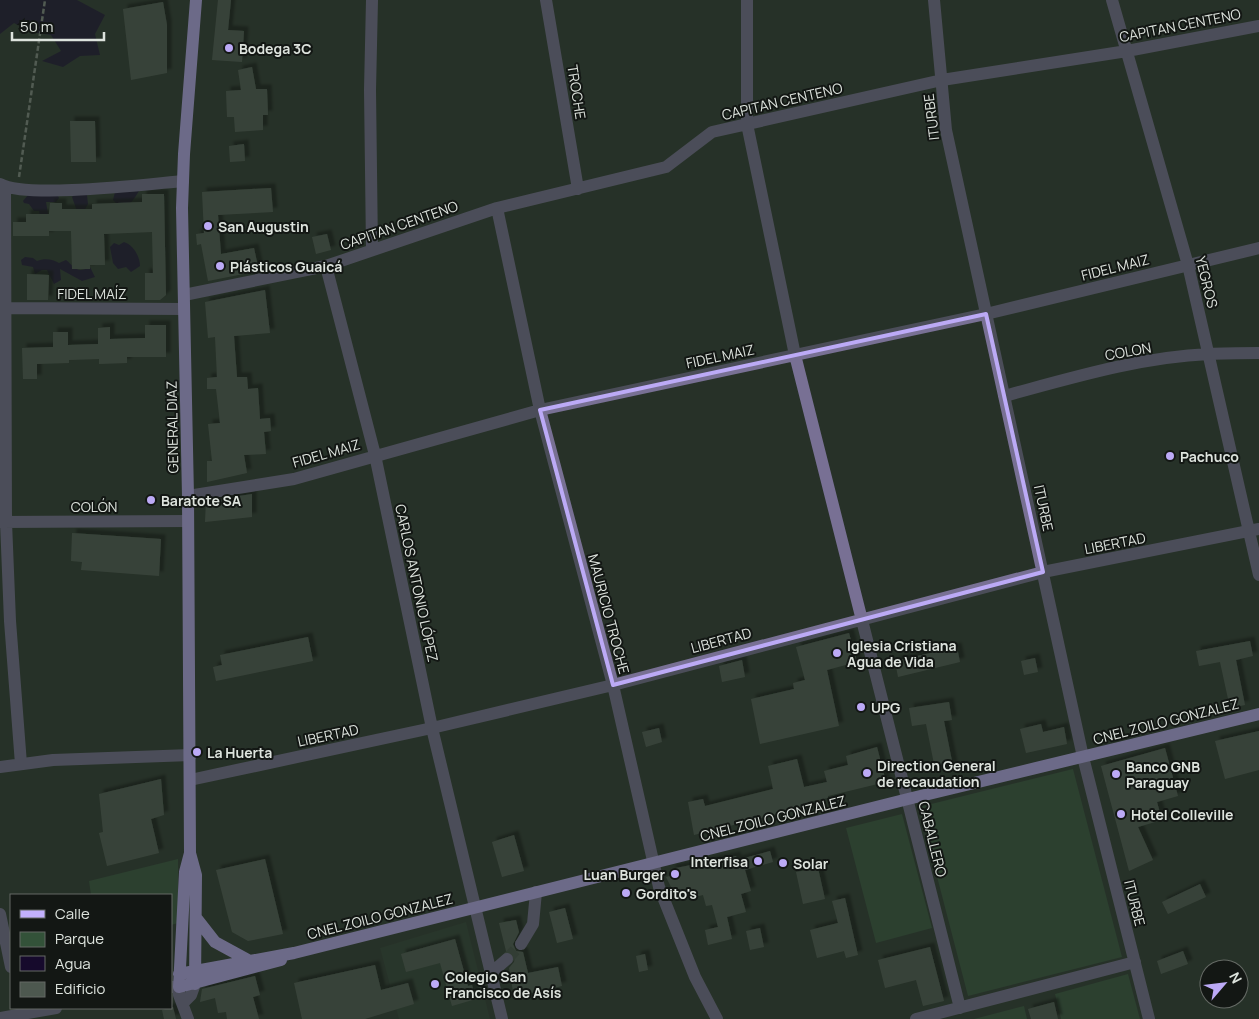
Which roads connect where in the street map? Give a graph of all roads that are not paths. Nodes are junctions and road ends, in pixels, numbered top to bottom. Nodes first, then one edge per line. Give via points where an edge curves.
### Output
1 (196, 0) edge
2 (372, 0) edge
3 (546, 0) edge
4 (747, 0) edge
5 (934, 0) edge
6 (1112, 0) edge
7 (1259, 26) edge
8 (1127, 51) junction
9 (942, 80) junction
10 (747, 124) junction
11 (183, 181) junction
12 (7, 187) edge
13 (578, 189) junction
14 (497, 208) junction
15 (1259, 248) edge
16 (372, 250) junction
17 (1188, 265) junction
18 (326, 266) junction
19 (184, 295) junction
20 (3, 308) edge
21 (184, 309) junction
22 (986, 314) junction
23 (1259, 353) edge
24 (1208, 354) junction
25 (795, 355) junction
26 (1004, 396) junction
27 (540, 410) junction
28 (375, 455) junction
29 (188, 496) junction
30 (188, 521) junction
31 (3, 522) edge
32 (1254, 530) edge
33 (1043, 572) junction
34 (1259, 575) edge
35 (862, 620) junction
36 (613, 685) junction
37 (1259, 714) edge
38 (432, 728) junction
39 (191, 755) junction
40 (1083, 757) junction
41 (21, 764) junction
42 (0, 767) edge
43 (190, 780) junction
44 (908, 799) junction
45 (190, 853) junction
46 (653, 864) junction
47 (536, 892) junction
48 (475, 907) junction
49 (0, 914) edge
50 (197, 918) junction
51 (522, 944) tunnel mouth
52 (294, 953) junction
53 (507, 959) tunnel mouth
54 (248, 960) junction
55 (10, 962) edge
56 (1134, 962) junction
57 (195, 970) junction
58 (491, 973) junction
59 (175, 982) edge
60 (195, 984) junction
61 (183, 1003) junction
62 (960, 1008) junction
63 (45, 1009) edge
64 (21, 1011) edge
65 (0, 1018) edge
66 (188, 1019) edge
67 (502, 1019) edge
68 (717, 1019) edge
69 (916, 1019) edge
70 (1149, 1019) edge

1 - 11 main road, GENERAL DIAZ
2 - 16 street
3 - 13 street, TROCHE
4 - 10 street, CABALLERO
5 - 9 street, ITURBE
6 - 8 street, YEGROS
7 - 8 street, CAPITAN CENTENO
8 - 9 street, CAPITAN CENTENO
8 - 17 street, YEGROS
9 - 10 street, CAPITAN CENTENO
9 - 22 street, ITURBE via 946,130
10 - 13 street, CAPITAN CENTENO via 712,132 666,167
10 - 25 street, CABALLERO
11 - 12 street via 81,190
11 - 19 main road, GENERAL DIAZ
12 - 20 street
13 - 14 street, CAPITAN CENTENO
14 - 16 street, CAPITAN CENTENO
14 - 27 street, MAURICIO TROCHE
15 - 17 street, FIDEL MAIZ
16 - 18 street, CAPITAN CENTENO
17 - 22 street, FIDEL MAIZ
17 - 24 street, YEGROS
18 - 19 street, CAPITAN CENTENO
18 - 28 street, CARLOS ANTONIO LÓPEZ
19 - 21 main road, GENERAL DIAZ
20 - 21 street, FIDEL MAÍZ
20 - 31 street
21 - 29 main road, GENERAL DIAZ
22 - 25 street, FIDEL MAIZ
22 - 26 street, ITURBE
23 - 24 street, COLON
24 - 26 street, COLON via 1092,373
24 - 32 street, YEGROS
25 - 27 street, FIDEL MAIZ
25 - 35 street, CABALLERO
26 - 33 street, ITURBE
27 - 28 street, FIDEL MAIZ
27 - 36 street, MAURICIO TROCHE
28 - 29 street, FIDEL MAIZ via 294,479
28 - 38 street, CARLOS ANTONIO LÓPEZ
29 - 30 main road, GENERAL DIAZ
30 - 31 street, COLÓN
30 - 39 main road, GENERAL DIAZ
31 - 41 street
32 - 33 street, LIBERTAD
32 - 34 street, YEGROS
33 - 35 street, LIBERTAD
33 - 40 street, ITURBE
35 - 36 street, LIBERTAD
35 - 44 street, CABALLERO
36 - 38 street, LIBERTAD
36 - 46 street, MAURICIO TROCHE
37 - 40 main road, CNEL ZOILO GONZALEZ
38 - 43 street, LIBERTAD
38 - 48 street, CARLOS ANTONIO LÓPEZ
39 - 41 street
39 - 43 main road, GENERAL DIAZ
40 - 44 main road, CNEL ZOILO GONZALEZ
40 - 56 street, ITURBE
41 - 42 street
43 - 45 main road, GENERAL DIAZ
44 - 46 main road, CNEL ZOILO GONZALEZ
44 - 62 street, CABALLERO
45 - 50 main road via 196,875
45 - 59 main road via 185,872
46 - 47 main road, CNEL ZOILO GONZALEZ
46 - 68 street, MAURICIO TROCHE via 695,976
47 - 48 main road, CNEL ZOILO GONZALEZ
47 - 51 street via 532,924
48 - 52 main road, CNEL ZOILO GONZALEZ
48 - 58 street, CARLOS ANTONIO LÓPEZ
49 - 55 street
50 - 54 main road via 215,942
50 - 57 main road
52 - 54 main road, CNEL ZOILO GONZALEZ
52 - 60 main road, CNEL ZOILO GONZALEZ via 271,964
53 - 58 street
54 - 57 main road, CNEL ZOILO GONZALEZ
56 - 62 street
56 - 70 street, ITURBE
57 - 59 main road, CNEL ZOILO GONZALEZ
57 - 60 main road
58 - 67 street, CARLOS ANTONIO LÓPEZ
59 - 60 main road, CNEL ZOILO GONZALEZ
59 - 61 street
60 - 61 street via 192,996
61 - 66 street
62 - 69 street
63 - 64 street
64 - 65 street

